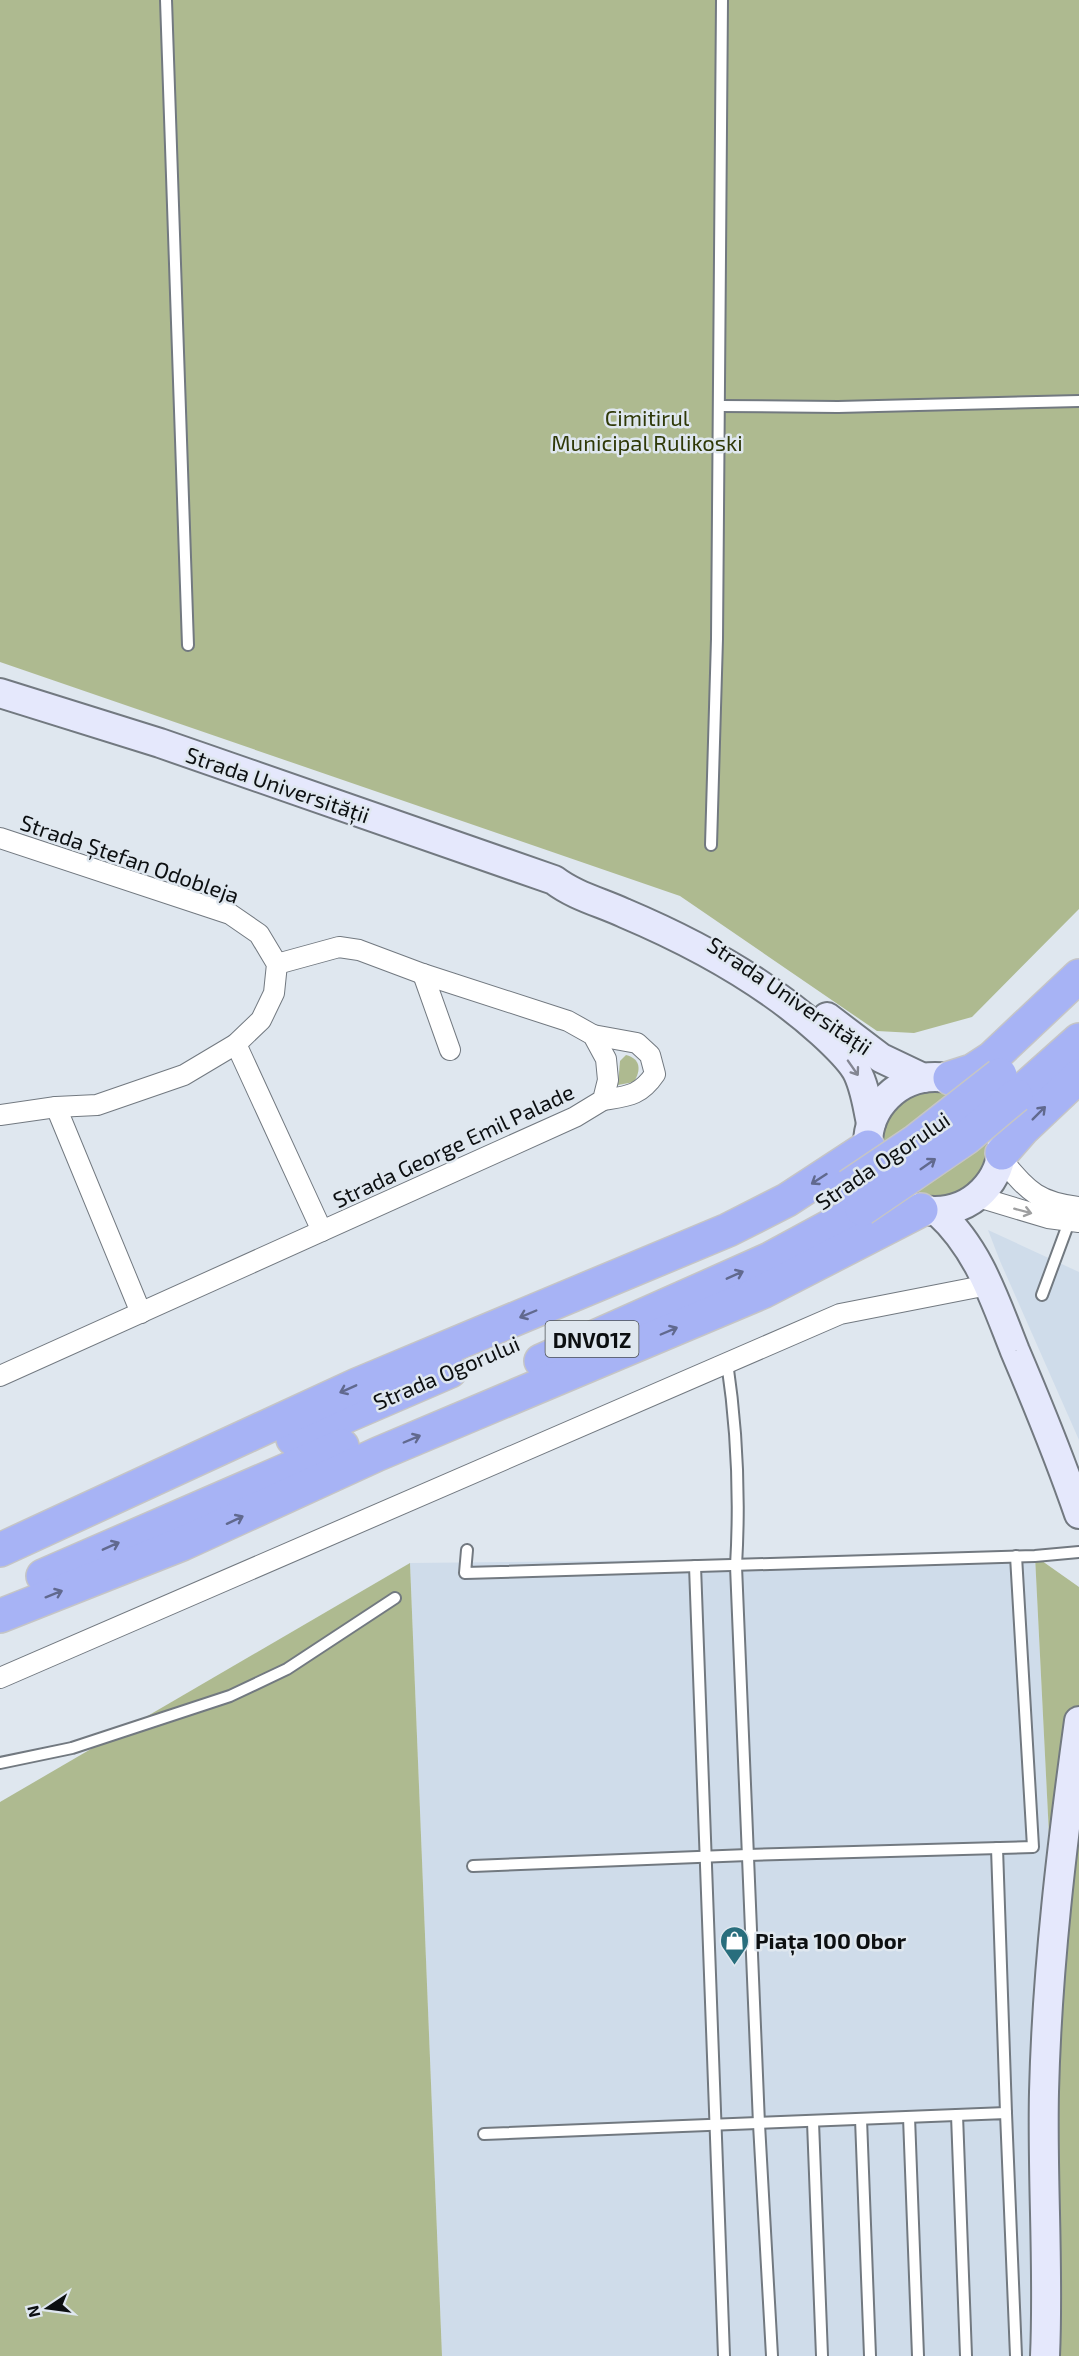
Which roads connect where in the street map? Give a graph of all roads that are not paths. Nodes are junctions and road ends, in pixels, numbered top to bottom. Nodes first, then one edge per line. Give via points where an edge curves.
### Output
1 (166, 0) edge
2 (722, 0) edge
3 (1079, 401) edge
4 (720, 406) junction
5 (188, 645) dead end
6 (0, 693) edge
7 (0, 838) edge
8 (711, 845) dead end
9 (554, 880) junction
10 (277, 964) junction
11 (423, 974) junction
12 (1079, 976) edge
13 (1079, 1002) edge
14 (593, 1035) junction
15 (1079, 1040) edge
16 (236, 1044) junction
17 (450, 1050) dead end
18 (1079, 1076) edge
19 (936, 1078) junction
20 (1008, 1086) junction
21 (603, 1100) junction
22 (56, 1107) junction
23 (0, 1115) edge
24 (869, 1135) junction
25 (1002, 1156) junction
26 (856, 1197) junction
27 (974, 1199) junction
28 (929, 1211) junction
29 (1076, 1217) edge
30 (322, 1231) junction
31 (986, 1280) junction
32 (1042, 1295) dead end
33 (141, 1313) junction
34 (727, 1362) junction
35 (0, 1376) edge
36 (1074, 1501) edge
37 (0, 1550) edge
38 (467, 1550) dead end
39 (1079, 1552) edge
40 (1017, 1556) junction
41 (0, 1566) edge
42 (695, 1566) junction
43 (736, 1566) junction
44 (0, 1594) edge
45 (395, 1598) dead end
46 (0, 1616) edge
47 (0, 1678) edge
48 (1079, 1721) edge
49 (0, 1762) edge
50 (997, 1848) junction
51 (748, 1855) junction
52 (705, 1856) junction
53 (473, 1866) dead end
54 (1006, 2113) junction
55 (957, 2115) junction
56 (909, 2117) junction
57 (861, 2120) junction
58 (813, 2122) junction
59 (759, 2124) junction
60 (715, 2126) junction
61 (484, 2134) dead end
62 (724, 2356) edge
63 (772, 2356) edge
64 (822, 2356) edge
65 (870, 2356) edge
66 (918, 2356) edge
67 (966, 2356) edge
68 (1016, 2356) edge
69 (1045, 2356) edge

1 - 5 lane
2 - 4 lane
3 - 4 lane
4 - 8 lane
6 - 9 main road, Strada Universității via 160,743
7 - 10 street, Strada Ștefan Odobleja via 230,914 259,934
9 - 19 main road, Strada Universității via 573,881 632,901 709,939 809,1003 881,1058
9 -> 24 main road, Strada Universității via 568,891 710,954 798,1011 855,1068 862,1082
10 - 11 street, Strada George Emil Palade via 339,947 359,950
10 - 16 street via 274,993 261,1020
11 - 14 street, Strada George Emil Palade via 568,1021
11 - 17 street
12 - 19 highway via 992,1058 972,1071
13 - 20 highway, Strada Ogorului / DNVO1Z via 1046,1036
14 - 21 street, Strada George Emil Palade via 606,1059 608,1080
14 - 21 street, Strada George Emil Palade via 636,1043 650,1055 655,1074 644,1089
15 - 20 highway, Strada Ogorului / DNVO1Z
16 - 22 street via 184,1075 145,1090 97,1105
16 - 30 street, Strada George Emil Palade
25 -> 18 highway via 1023,1129
19 - 24 main road via 906,1083 891,1093 879,1106
19 - 25 main road via 965,1084 990,1105 1002,1136
20 - 26 highway, Strada Ogorului / DNVO1Z, bridge via 966,1138
21 - 30 street, Strada George Emil Palade via 575,1117
22 - 23 street
22 - 33 street
24 - 28 main road via 871,1164 889,1194 904,1204
24 -> 37 highway via 787,1200 728,1230 357,1385
25 - 27 main road via 988,1186
25 - 29 street via 1025,1187
26 - 41 highway, Strada Ogorului / DNVO1Z via 789,1222
44 -> 26 highway, Strada Ogorului / DNVO1Z via 770,1259
27 - 28 main road via 960,1207
27 -> 29 street
27 - 31 main road
28 - 31 main road via 954,1227
46 -> 28 highway via 182,1544 378,1454 762,1292
29 - 32 lane
30 - 33 street, Strada George Emil Palade
31 - 34 street via 840,1314
31 - 36 main road
33 - 35 street, Strada George Emil Palade
34 - 43 lane via 735,1430
34 - 47 street
38 - 42 lane via 465,1573
39 - 40 lane
40 - 43 lane
40 - 50 lane via 1033,1846
42 - 43 lane
42 - 52 lane
43 - 51 lane
45 - 49 lane via 287,1669 230,1696 72,1748
48 - 69 main road via 1049,1983 1044,2092
50 - 51 lane
50 - 54 lane
51 - 52 lane
51 - 59 lane
52 - 53 lane
52 - 60 lane
54 - 55 lane
54 - 68 lane
55 - 56 lane
55 - 67 lane
56 - 57 lane
56 - 66 lane
57 - 58 lane
57 - 65 lane
58 - 59 lane
58 - 64 lane
59 - 60 lane
59 - 63 lane
60 - 61 lane
60 - 62 lane

